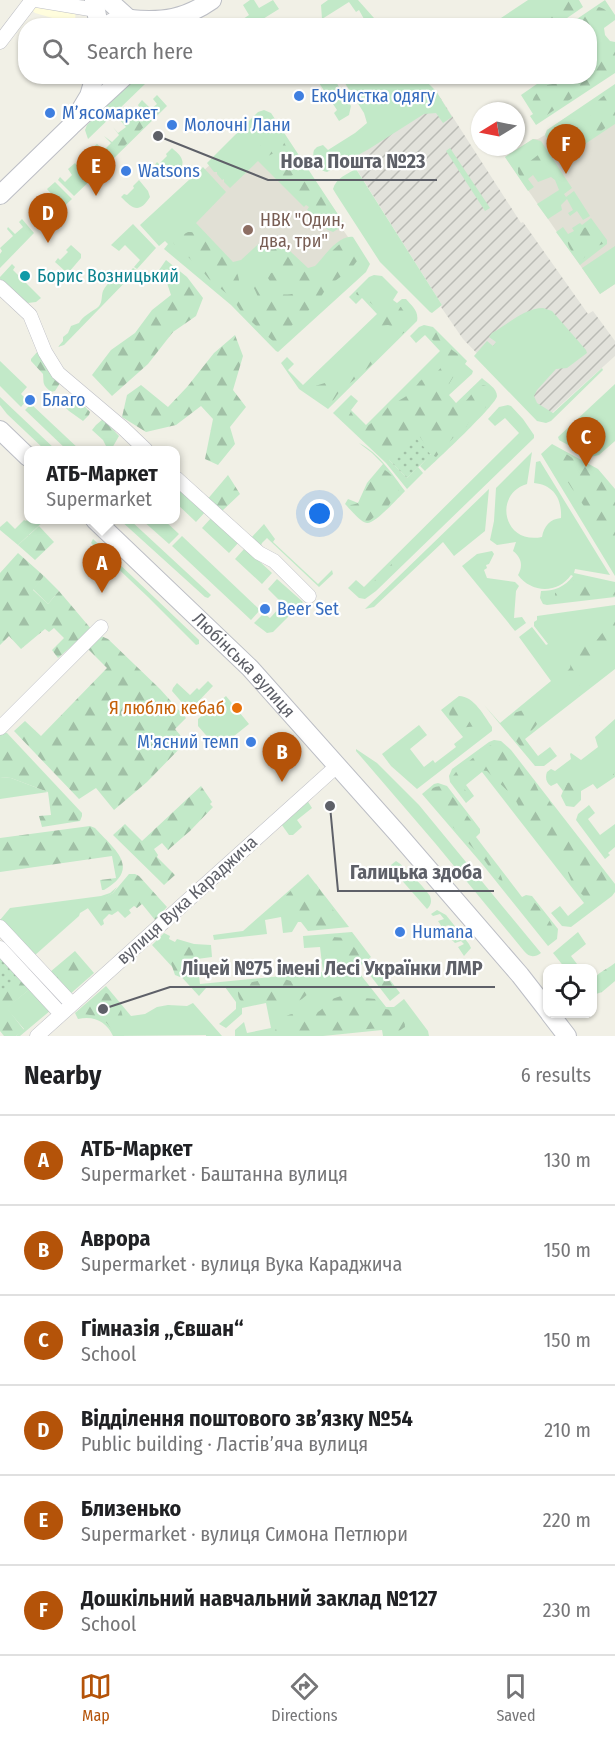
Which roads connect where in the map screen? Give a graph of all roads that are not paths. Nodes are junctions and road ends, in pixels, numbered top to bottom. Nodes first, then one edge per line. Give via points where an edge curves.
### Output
1 (34, 0) edge
2 (210, 1) edge
3 (99, 9) edge
4 (19, 18) edge
5 (125, 18) edge
6 (176, 18) edge
7 (191, 18) edge
8 (18, 20) edge
9 (0, 42) edge
10 (93, 84) edge
11 (116, 84) edge
12 (71, 126) junction
13 (0, 195) edge
14 (0, 287) edge
15 (0, 429) edge
16 (142, 446) edge
17 (24, 453) edge
18 (180, 482) edge
19 (100, 524) edge
20 (309, 596) dead end
21 (101, 627) dead end
22 (0, 728) edge
23 (338, 765) junction
24 (0, 927) edge
25 (0, 948) edge
26 (72, 1004) junction
27 (543, 1005) edge
28 (61, 1014) junction
29 (554, 1018) edge
30 (37, 1036) edge
31 (567, 1036) edge

1 - 3 street
1 - 4 street
2 - 6 main road
2 - 7 main road
3 - 5 main road
8 - 9 street
10 - 12 main road
11 - 12 main road
12 - 13 main road
14 - 16 street via 30,315 58,373
15 - 17 main road
18 - 20 street
19 - 23 main road, Любінська вулиця via 250,668
21 - 22 street
23 - 26 street, вулиця Вука Караджича
23 - 27 main road, Любінська вулиця
24 - 26 street
25 - 28 street
26 - 28 street, вулиця Вука Караджича
28 - 30 street, вулиця Вука Караджича
29 - 31 main road, Любінська вулиця

